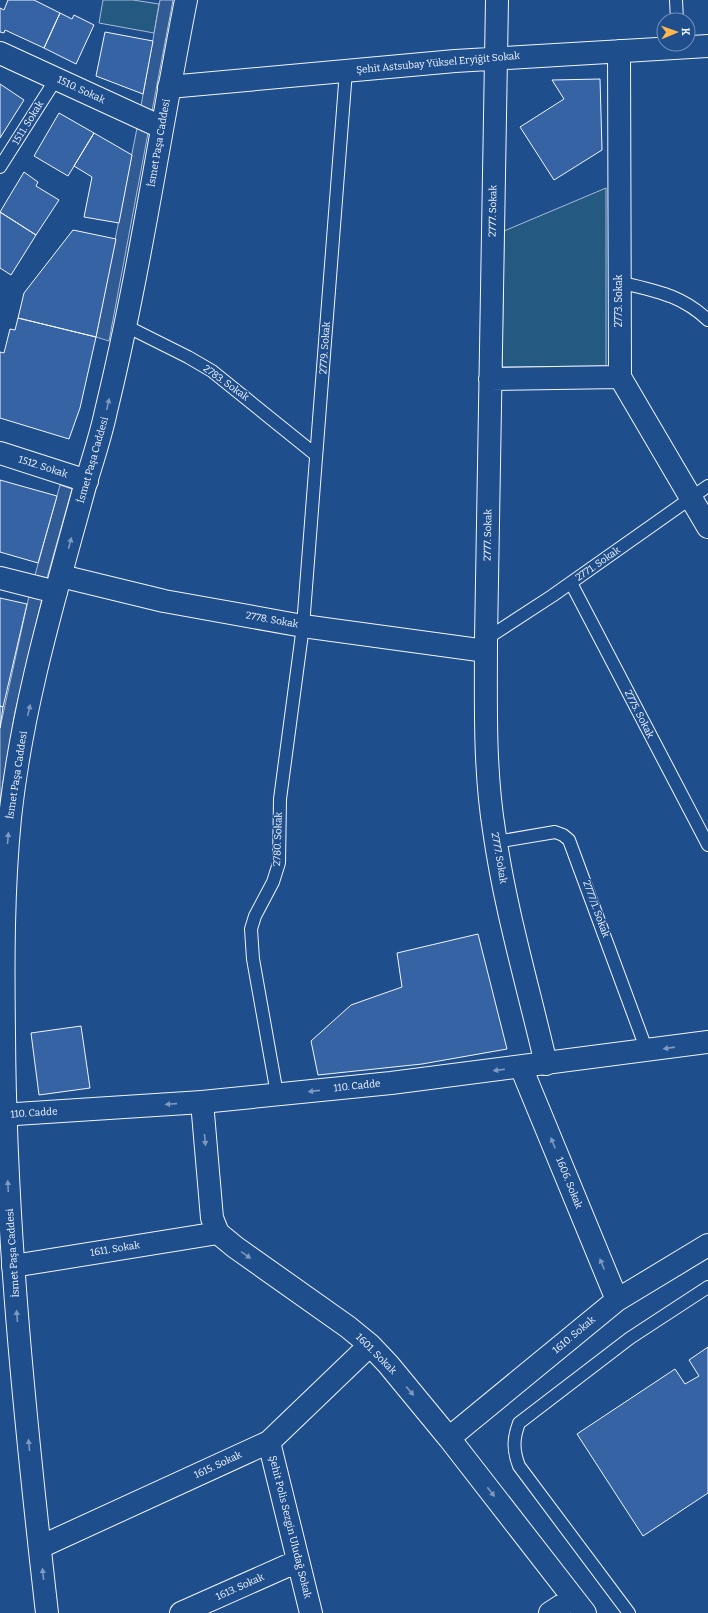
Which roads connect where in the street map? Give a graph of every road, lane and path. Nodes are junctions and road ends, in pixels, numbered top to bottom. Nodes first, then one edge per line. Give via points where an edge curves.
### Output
1 (186, 0) edge
2 (497, 0) edge
3 (676, 0) edge
4 (677, 12) edge
5 (696, 46) edge
6 (708, 46) edge
7 (656, 48) edge
8 (619, 51) junction
9 (0, 53) edge
10 (496, 58) junction
11 (346, 71) junction
12 (56, 79) junction
13 (169, 87) junction
14 (162, 127) junction
15 (0, 167) edge
16 (619, 282) junction
17 (708, 320) edge
18 (126, 326) junction
19 (620, 377) junction
20 (490, 379) junction
21 (0, 453) edge
22 (316, 455) junction
23 (87, 481) junction
24 (699, 492) edge
25 (708, 527) edge
26 (0, 578) edge
27 (571, 583) junction
28 (59, 584) junction
29 (303, 626) junction
30 (486, 645) junction
31 (496, 842) junction
32 (708, 845) edge
33 (3, 862) edge
34 (708, 1042) edge
35 (647, 1051) junction
36 (546, 1064) junction
37 (521, 1067) junction
38 (277, 1094) junction
39 (202, 1102) junction
40 (2, 1115) edge
41 (218, 1233) junction
42 (708, 1245) edge
43 (13, 1266) junction
44 (708, 1287) edge
45 (617, 1300) junction
46 (370, 1345) junction
47 (449, 1438) junction
48 (269, 1442) junction
49 (40, 1547) junction
50 (298, 1561) junction
51 (579, 1605) edge
52 (47, 1613) edge
53 (181, 1613) edge
54 (311, 1613) edge
55 (550, 1613) edge
56 (629, 1613) edge

1 - 13 street, İsmet Paşa Caddesi
2 - 10 street, 2777. Sokak
3 - 4 lane
5 - 6 street, Şehit Astsubay Yüksel Eryiğit Sokak
7 - 8 street, Şehit Astsubay Yüksel Eryiğit Sokak
8 - 10 street, Şehit Astsubay Yüksel Eryiğit Sokak
8 - 16 street, 2773. Sokak
9 - 12 street, 1510. Sokak
10 - 11 street, Şehit Astsubay Yüksel Eryiğit Sokak
10 - 20 street, 2777. Sokak
11 - 13 street, Şehit Astsubay Yüksel Eryiğit Sokak
11 - 22 lane, 2779. Sokak
12 - 14 street, 1510. Sokak
12 - 15 lane, 1511. Sokak
13 - 14 street, İsmet Paşa Caddesi
14 - 18 street, İsmet Paşa Caddesi
16 - 17 lane via 678,298
16 - 19 street, 2773. Sokak
18 - 22 lane, 2783. Sokak via 188,356 212,371
23 -> 18 street, İsmet Paşa Caddesi via 106,415
19 - 20 street
19 - 24 street, 2773. Sokak
20 - 30 street, 2777. Sokak
21 - 23 street, 1512. Sokak
22 - 29 lane, 2779. Sokak
28 -> 23 street, İsmet Paşa Caddesi
24 - 25 street, 2773. Sokak
24 - 27 lane, 2771. Sokak
26 - 28 street, 2778. Sokak
27 - 30 lane, 2771. Sokak
27 - 32 lane, 2775. Sokak
28 - 29 street, 2778. Sokak via 164,600
33 -> 28 street, İsmet Paşa Caddesi via 24,729
29 - 30 street, 2778. Sokak
29 - 38 lane, 2780. Sokak via 280,799 279,863 251,929 253,959
30 - 31 street, 2777. Sokak via 488,773
31 - 35 lane, 2777/1. Sokak via 554,832 569,840
31 - 36 street, 2777. Sokak
33 - 40 street, İsmet Paşa Caddesi
34 -> 35 street, 110. Cadde
35 - 36 street, 110. Cadde
36 - 37 street, 110. Cadde
37 -> 38 street, 110. Cadde
45 -> 37 street, 1606. Sokak
38 - 39 street, 110. Cadde
39 -> 40 street, 110. Cadde
39 -> 41 street via 211,1208
43 -> 40 street, İsmet Paşa Caddesi
41 - 43 street, 1611. Sokak
41 -> 46 street, 1601. Sokak
42 - 45 street, 1610. Sokak
49 -> 43 street, İsmet Paşa Caddesi
44 - 56 lane via 630,1338 519,1424 516,1432 514,1454 519,1466
45 - 47 street, 1610. Sokak
46 -> 47 street, 1601. Sokak
46 - 48 street, 1615. Sokak
47 -> 51 street, 1601. Sokak
48 - 49 street, 1615. Sokak
48 - 50 street, Şehit Polis Sezgin Uludağ Sokak
52 -> 49 street, İsmet Paşa Caddesi
50 - 53 street, 1613. Sokak
50 - 54 street, Şehit Polis Sezgin Uludağ Sokak
51 - 55 street

